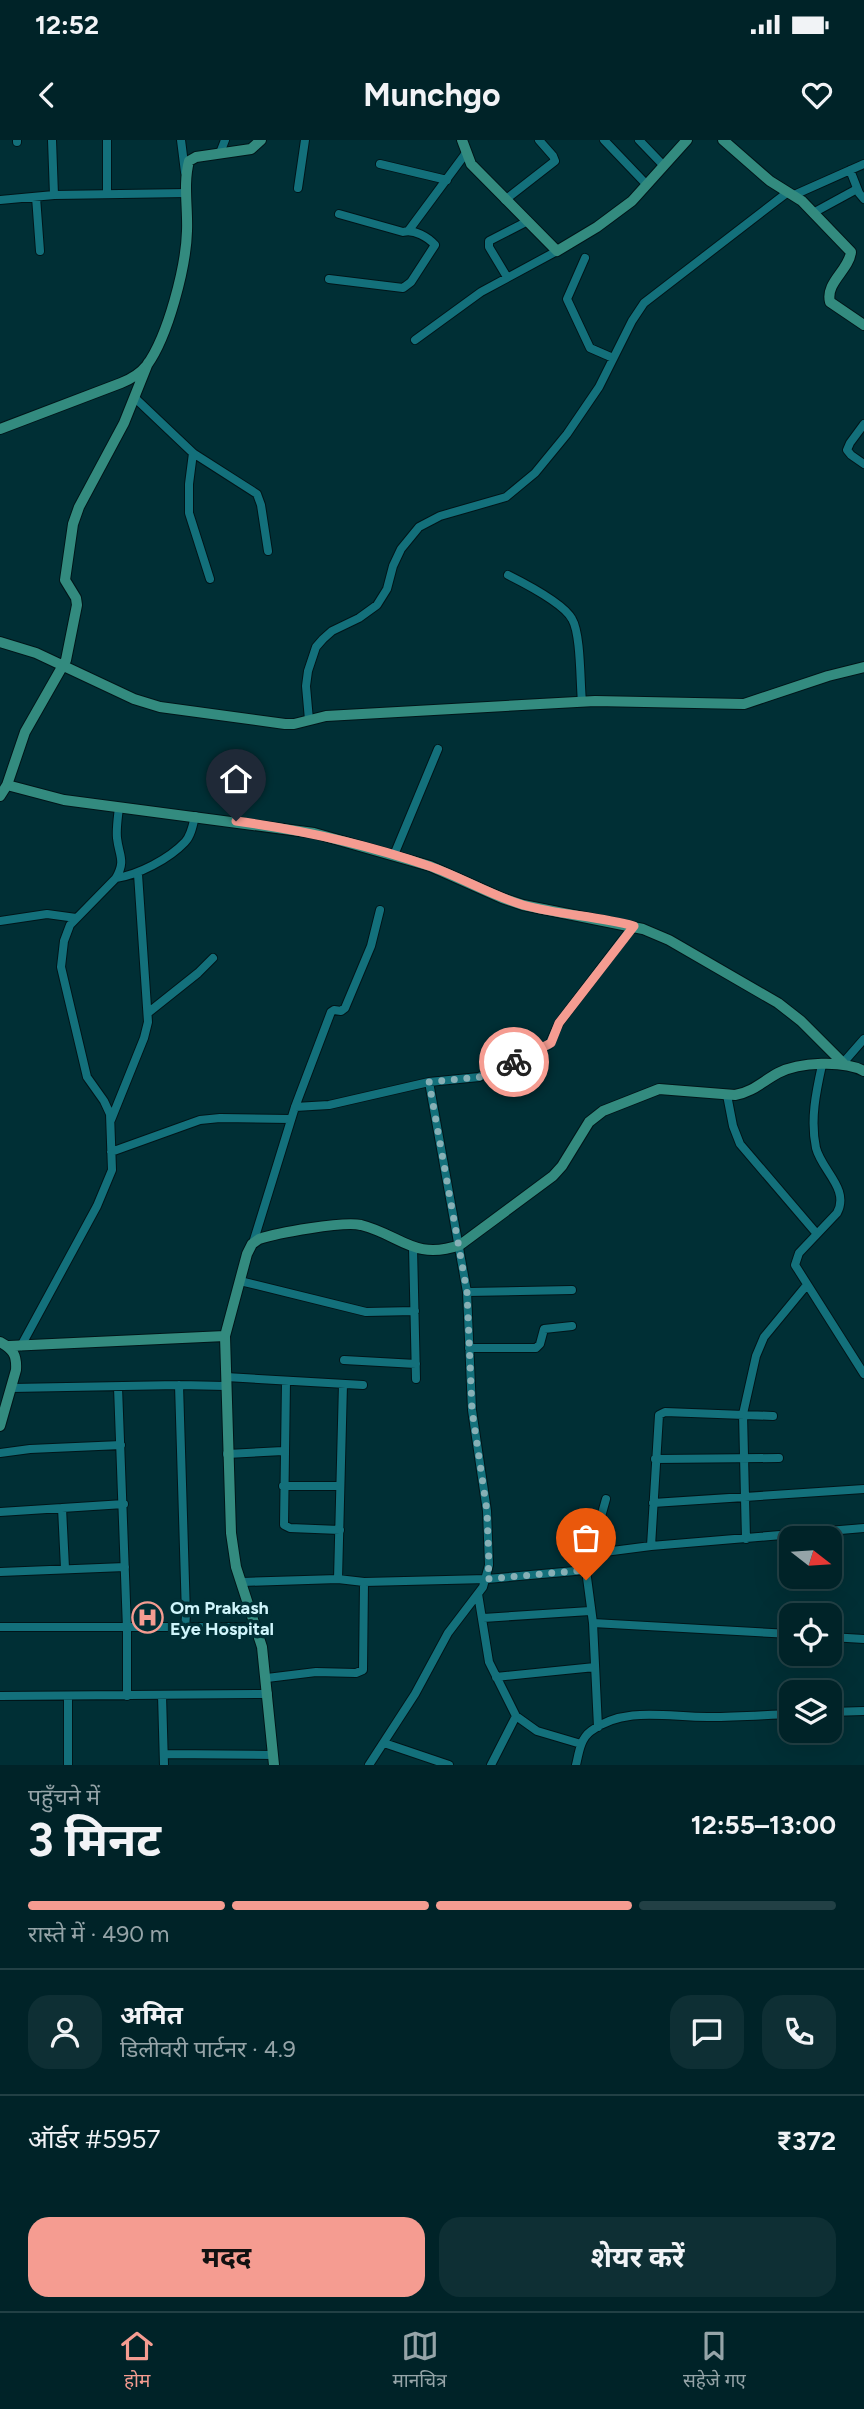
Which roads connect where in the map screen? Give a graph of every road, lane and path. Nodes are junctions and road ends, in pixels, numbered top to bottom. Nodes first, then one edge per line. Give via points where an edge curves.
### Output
1 (52, 140) edge
2 (107, 140) edge
3 (181, 140) edge
4 (225, 140) edge
5 (261, 140) edge
6 (305, 140) edge
7 (462, 140) edge
8 (539, 140) edge
9 (604, 140) edge
10 (639, 140) edge
11 (723, 140) edge
12 (684, 141) edge
13 (220, 153) junction
14 (466, 153) junction
15 (380, 164) dead end
16 (864, 164) edge
17 (664, 166) junction
18 (850, 170) junction
19 (447, 180) junction
20 (647, 185) junction
21 (186, 187) junction
22 (299, 188) dead end
23 (857, 189) junction
24 (107, 194) junction
25 (791, 194) junction
26 (54, 195) junction
27 (36, 197) junction
28 (0, 200) edge
29 (505, 200) junction
30 (864, 200) edge
31 (813, 213) junction
32 (339, 214) dead end
33 (528, 221) junction
34 (409, 230) junction
35 (40, 251) dead end
36 (557, 251) junction
37 (585, 258) dead end
38 (507, 277) junction
39 (329, 279) dead end
40 (864, 325) edge
41 (415, 340) dead end
42 (613, 358) junction
43 (148, 363) junction
44 (135, 398) junction
45 (864, 424) edge
46 (0, 428) edge
47 (193, 453) junction
48 (864, 464) edge
49 (268, 551) dead end
50 (508, 575) dead end
51 (210, 579) dead end
52 (0, 642) edge
53 (64, 666) junction
54 (864, 667) edge
55 (582, 702) junction
56 (309, 720) junction
57 (438, 749) dead end
58 (2, 792) edge
59 (119, 807) junction
60 (195, 816) junction
61 (394, 855) junction
62 (138, 874) junction
63 (116, 878) junction
64 (380, 910) dead end
65 (76, 918) junction
66 (0, 921) edge
67 (634, 926) junction
68 (213, 958) dead end
69 (149, 1013) junction
70 (864, 1039) edge
71 (843, 1063) junction
72 (822, 1065) junction
73 (864, 1071) edge
74 (429, 1082) junction
75 (727, 1095) junction
76 (295, 1107) junction
77 (111, 1119) junction
78 (291, 1119) junction
79 (111, 1152) junction
80 (817, 1234) junction
81 (253, 1244) junction
82 (460, 1245) junction
83 (413, 1247) junction
84 (240, 1282) junction
85 (806, 1286) junction
86 (572, 1290) dead end
87 (467, 1292) junction
88 (415, 1311) junction
89 (572, 1326) dead end
90 (225, 1336) junction
91 (4, 1344) edge
92 (21, 1346) junction
93 (469, 1348) junction
94 (344, 1360) dead end
95 (416, 1364) junction
96 (864, 1374) edge
97 (416, 1379) dead end
98 (286, 1381) junction
99 (226, 1382) junction
100 (343, 1384) junction
101 (178, 1385) junction
102 (363, 1385) dead end
103 (118, 1387) junction
104 (11, 1388) junction
105 (743, 1414) junction
106 (773, 1416) dead end
107 (0, 1426) edge
108 (121, 1445) junction
109 (283, 1451) junction
110 (0, 1453) edge
111 (227, 1454) junction
112 (743, 1458) junction
113 (779, 1458) dead end
114 (655, 1459) junction
115 (283, 1486) junction
116 (339, 1486) junction
117 (864, 1489) edge
118 (744, 1498) junction
119 (606, 1499) dead end
120 (653, 1503) junction
121 (124, 1504) junction
122 (62, 1508) junction
123 (0, 1512) edge
124 (864, 1528) edge
125 (340, 1530) junction
126 (746, 1539) junction
127 (651, 1546) junction
128 (589, 1554) junction
129 (125, 1567) junction
130 (65, 1568) junction
131 (586, 1570) junction
132 (0, 1572) edge
133 (338, 1579) junction
134 (487, 1579) junction
135 (242, 1582) junction
136 (364, 1582) junction
137 (478, 1594) junction
138 (590, 1611) junction
139 (483, 1618) junction
140 (593, 1623) junction
141 (0, 1627) edge
142 (185, 1627) junction
143 (257, 1627) junction
144 (127, 1629) junction
145 (779, 1633) edge
146 (842, 1638) edge
147 (864, 1639) edge
148 (595, 1667) junction
149 (496, 1677) junction
150 (267, 1678) junction
151 (268, 1694) junction
152 (162, 1695) junction
153 (0, 1696) edge
154 (68, 1696) junction
155 (127, 1696) junction
156 (864, 1711) edge
157 (842, 1712) edge
158 (779, 1714) edge
159 (516, 1716) junction
160 (598, 1727) junction
161 (384, 1743) junction
162 (581, 1744) junction
163 (164, 1754) junction
164 (273, 1760) edge
165 (68, 1765) edge
166 (164, 1765) edge
167 (369, 1765) edge
168 (449, 1765) edge
169 (491, 1765) edge
170 (576, 1765) edge

1 - 26 street
2 - 24 street
3 - 21 street
4 - 13 street
5 - 13 street via 251,149
6 - 22 street
7 - 14 street
8 - 29 street via 555,161
9 - 20 street
10 - 17 street
11 - 25 street
12 - 17 street
13 - 21 street via 191,159
14 - 19 street
14 - 29 street
15 - 19 street
16 - 18 street
17 - 20 street
18 - 23 street
18 - 25 street
19 - 34 street
20 - 36 street via 617,213
21 - 24 street
21 - 43 street via 187,233 180,277
23 - 30 street
23 - 31 street
24 - 26 street
25 - 31 street
25 - 42 street via 645,303
26 - 27 street
27 - 28 street
27 - 35 street
29 - 33 street
31 - 40 street via 851,252 830,290 830,302
32 - 34 street
33 - 36 street
33 - 38 street via 489,241
34 - 39 street via 435,245 407,286
36 - 38 street
37 - 42 street via 567,305 590,348
38 - 41 street
42 - 56 street via 576,422 535,473 506,497 440,516 419,527 401,549 377,605 332,631 316,647 306,686
43 - 44 street
43 - 46 street via 121,383
44 - 47 street
44 - 53 street via 76,514 65,580 77,605
45 - 48 street via 847,450
47 - 49 street via 257,494
47 - 51 street via 190,513
50 - 55 street via 533,588 573,620
52 - 53 street
53 - 56 street via 160,707 285,724
53 - 58 street via 25,732
54 - 55 street via 744,704
55 - 56 street
57 - 61 street
58 - 59 street
59 - 60 street
59 - 63 street via 122,864
60 - 61 street via 299,830
60 - 62 street via 184,843
61 - 67 street via 523,905
62 - 63 street
62 - 69 street
63 - 65 street
64 - 76 street via 369,952 345,1008 331,1012
65 - 66 street via 47,914
65 - 77 street via 64,941 63,982 87,1077
67 - 71 street via 669,940 778,1003
67 - 74 street via 559,1023 549,1045 480,1077
68 - 69 street
69 - 77 street via 144,1038
70 - 71 street
71 - 72 street
71 - 73 street
72 - 75 street via 790,1068 746,1094
72 - 80 street via 814,1133 819,1157 842,1198 836,1213
74 - 76 street via 339,1103
74 - 82 street
75 - 80 street via 740,1144
75 - 82 street via 659,1089 603,1111 589,1122 553,1176
76 - 78 street
77 - 79 street
78 - 79 street via 201,1120
78 - 81 street
79 - 92 street via 111,1170 97,1206
80 - 85 street via 796,1259
81 - 83 street via 266,1237 349,1224
81 - 84 street
82 - 83 street via 436,1251
82 - 87 street
83 - 88 street
84 - 88 street via 366,1312
84 - 90 street
85 - 96 street
85 - 105 street via 760,1345
86 - 87 street
87 - 93 street
88 - 95 street
89 - 93 street via 544,1329 536,1348
90 - 92 street
90 - 99 street
91 - 92 street
91 - 104 street via 15,1353
93 - 134 street via 472,1410 487,1511
94 - 95 street
95 - 97 street
98 - 99 street
98 - 100 street
98 - 109 street
99 - 101 street
99 - 111 street
100 - 102 street
100 - 116 street
101 - 103 street
101 - 142 street
103 - 104 street
103 - 108 street
104 - 107 street
105 - 106 street
105 - 112 street
105 - 114 street via 661,1412
108 - 110 street
108 - 121 street
109 - 111 street
109 - 115 street
111 - 135 street via 232,1542
112 - 113 street
112 - 114 street
112 - 118 street
114 - 120 street
115 - 116 street
115 - 125 street via 284,1525
116 - 125 street
117 - 118 street
118 - 120 street
118 - 126 street
119 - 128 street
120 - 127 street
121 - 122 street
121 - 129 street
122 - 123 street
122 - 130 street
124 - 126 street
125 - 133 street
126 - 127 street
127 - 128 street
128 - 131 street
129 - 130 street
129 - 144 street
130 - 132 street
131 - 134 street
131 - 138 street
133 - 135 street
133 - 136 street
134 - 136 street
134 - 137 street
135 - 143 street
136 - 150 street via 363,1670
137 - 139 street
137 - 161 street via 449,1633
138 - 139 street
138 - 140 street
139 - 149 street via 486,1648
140 - 145 street
140 - 148 street
141 - 144 street
142 - 143 street
142 - 144 street
143 - 150 street
144 - 155 street
146 - 147 street
148 - 149 street
148 - 160 street
149 - 159 street
150 - 151 street
151 - 152 street
151 - 164 street
152 - 155 street
152 - 163 street
153 - 154 street
154 - 155 street
154 - 165 street
156 - 157 street
158 - 160 street via 636,1715
159 - 162 street via 537,1731
159 - 169 street
160 - 162 street
161 - 167 street
161 - 168 street
162 - 170 street
163 - 164 street
163 - 166 street

